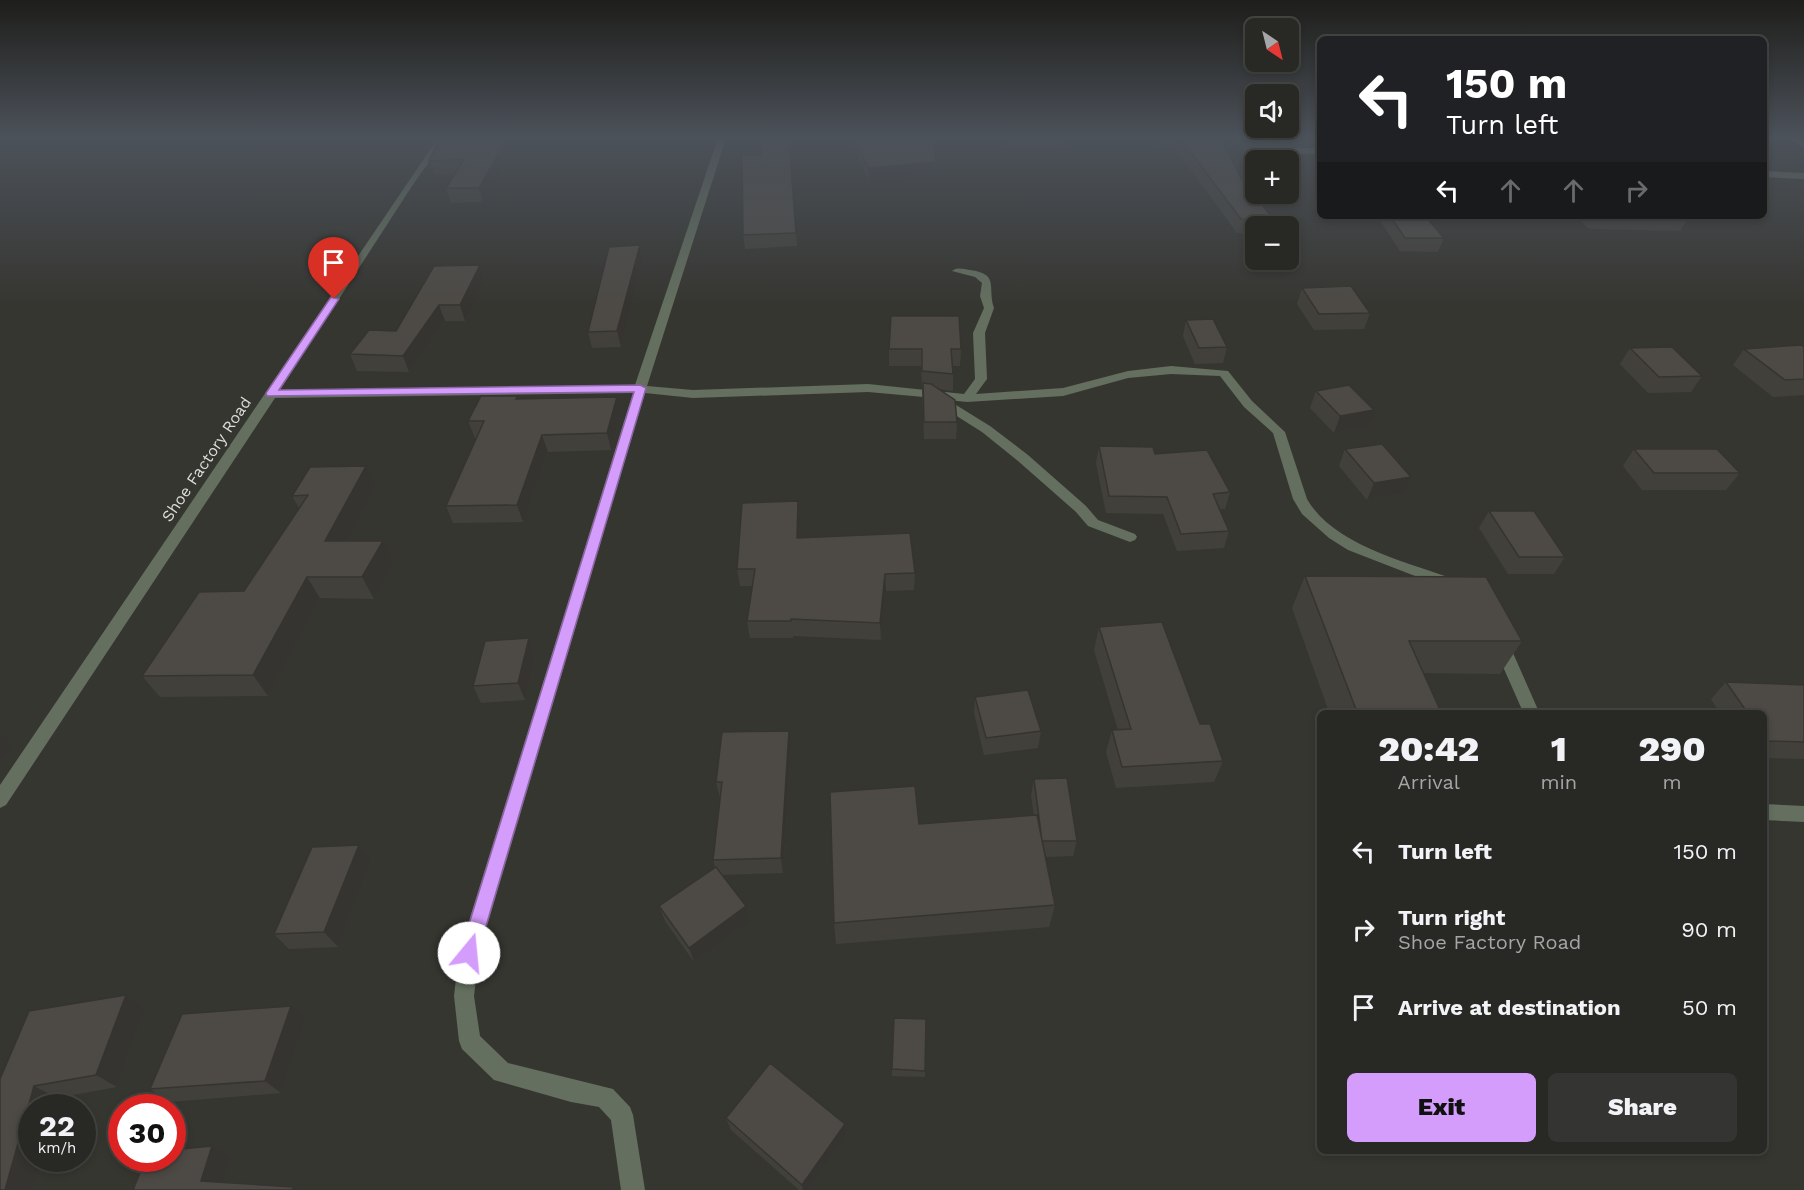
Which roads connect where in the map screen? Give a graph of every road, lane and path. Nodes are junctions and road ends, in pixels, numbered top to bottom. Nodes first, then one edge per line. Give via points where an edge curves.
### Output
1 (402, 194) edge
2 (704, 194) edge
3 (957, 271) dead end
4 (640, 388) junction
5 (271, 393) junction
6 (935, 396) junction
7 (967, 398) junction
8 (1130, 537) dead end
9 (1464, 592) edge
10 (1497, 635) edge
11 (1530, 710) edge
12 (0, 800) edge
13 (1767, 812) edge
14 (1804, 814) edge
15 (633, 1190) edge

1 - 5 street, Shoe Factory Road
2 - 4 street
3 - 7 street via 985,278 989,308 979,333 981,379
4 - 5 street
4 - 6 street via 693,394 868,388
4 - 15 street via 469,953 464,996 470,1041 502,1072 605,1097 622,1115
5 - 12 street, Shoe Factory Road
6 - 7 street
6 - 8 street via 1014,451 1093,523
7 - 9 street via 1063,392 1128,375 1171,370 1224,374 1248,404 1279,432 1300,499 1313,516 1353,547
10 - 11 street
13 - 14 street

